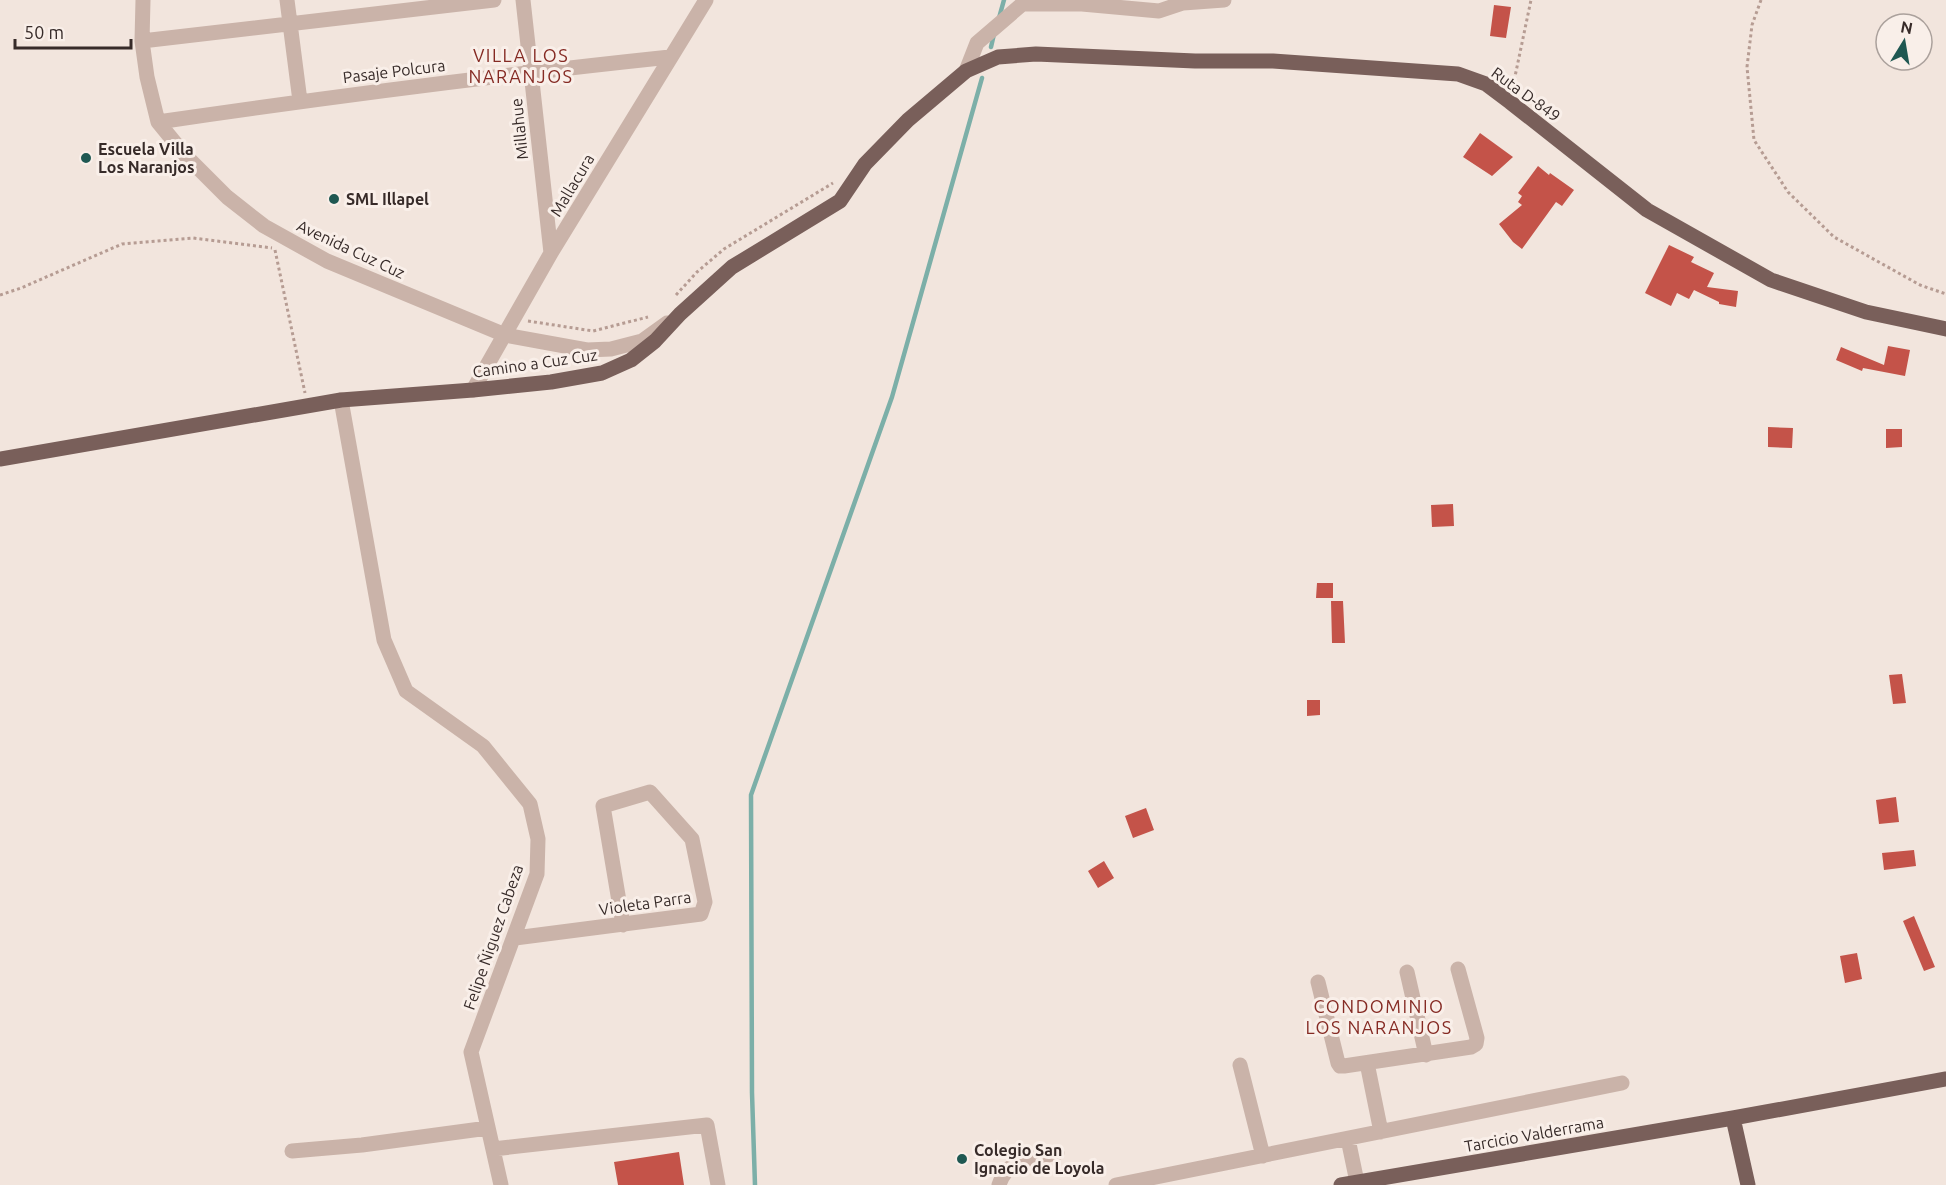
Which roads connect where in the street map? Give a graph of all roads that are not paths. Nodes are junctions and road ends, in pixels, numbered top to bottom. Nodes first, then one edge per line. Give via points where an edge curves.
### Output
1 (143, 0) edge
2 (287, 0) edge
3 (494, 0) edge
4 (523, 0) edge
5 (705, 0) edge
6 (1224, 0) edge
7 (1025, 2) edge
8 (290, 24) junction
9 (142, 41) junction
10 (670, 57) junction
11 (531, 71) junction
12 (966, 71) junction
13 (300, 101) junction
14 (158, 122) junction
15 (551, 254) junction
16 (680, 314) junction
17 (1946, 329) edge
18 (505, 335) junction
19 (473, 390) junction
20 (341, 400) junction
21 (0, 459) edge
22 (623, 925) junction
23 (515, 938) junction
24 (1458, 969) dead end
25 (1407, 972) dead end
26 (1318, 982) dead end
27 (1426, 1054) junction
28 (1367, 1063) junction
29 (1240, 1065) dead end
30 (1946, 1079) edge
31 (1622, 1083) dead end
32 (1733, 1118) junction
33 (488, 1128) junction
34 (1381, 1132) junction
35 (1348, 1139) junction
36 (493, 1149) junction
37 (292, 1151) dead end
38 (1057, 1153) dead end
39 (1263, 1156) junction
40 (1357, 1182) junction
41 (501, 1185) edge
42 (718, 1185) edge
43 (999, 1185) edge
44 (1116, 1185) edge
45 (1341, 1185) edge
46 (1748, 1185) edge

1 - 9 street, Avenida Cuz Cuz
2 - 8 street
3 - 8 street
4 - 11 street, Millahue
5 - 10 street, Mallacura
6 - 7 street via 1183,3 1159,12
7 - 12 street via 977,43
8 - 9 street
8 - 13 street
9 - 14 street, Avenida Cuz Cuz
10 - 11 street, Pasaje Polcura
10 - 15 street, Mallacura
11 - 13 street, Pasaje Polcura
11 - 15 street, Millahue
12 - 16 main road, Camino a Cuz Cuz via 908,120 865,164 840,201 732,267
12 - 17 main road, Ruta D-849 via 998,57 1036,54 1285,62 1458,74 1486,84 1647,210 1771,280 1866,312
13 - 14 street, Pasaje Polcura
14 - 18 street, Avenida Cuz Cuz via 227,197 264,226 327,261
15 - 18 street, Mallacura
16 - 18 street, Avenida Cuz Cuz via 642,340 610,350 587,350
16 - 19 main road, Camino a Cuz Cuz via 656,341 631,360 602,373
18 - 19 street, Mallacura
19 - 20 main road, Camino a Cuz Cuz
20 - 21 main road, Camino a Cuz Cuz
20 - 23 street, Felipe Ñiguez Cabeza via 384,640 406,691 483,746 530,804 538,838 537,874
22 - 22 street, Violeta Parra via 701,914 705,902 692,839 650,792 603,806
22 - 23 street, Violeta Parra
23 - 33 street, Felipe Ñiguez Cabeza via 471,1052
24 - 27 street via 1476,1044
25 - 27 street
26 - 28 street via 1340,1066
27 - 28 street
28 - 34 street
29 - 39 street
30 - 32 main road, Tarcicio Valderrama
31 - 34 street
32 - 40 main road, Tarcicio Valderrama
32 - 46 main road
33 - 36 street, Felipe Ñiguez Cabeza
33 - 37 street
34 - 35 street
35 - 39 street
35 - 40 street
36 - 41 street, Felipe Ñiguez Cabeza
36 - 42 street via 707,1125
38 - 43 street via 1015,1162 1002,1173
39 - 44 street
40 - 45 main road, Tarcicio Valderrama

